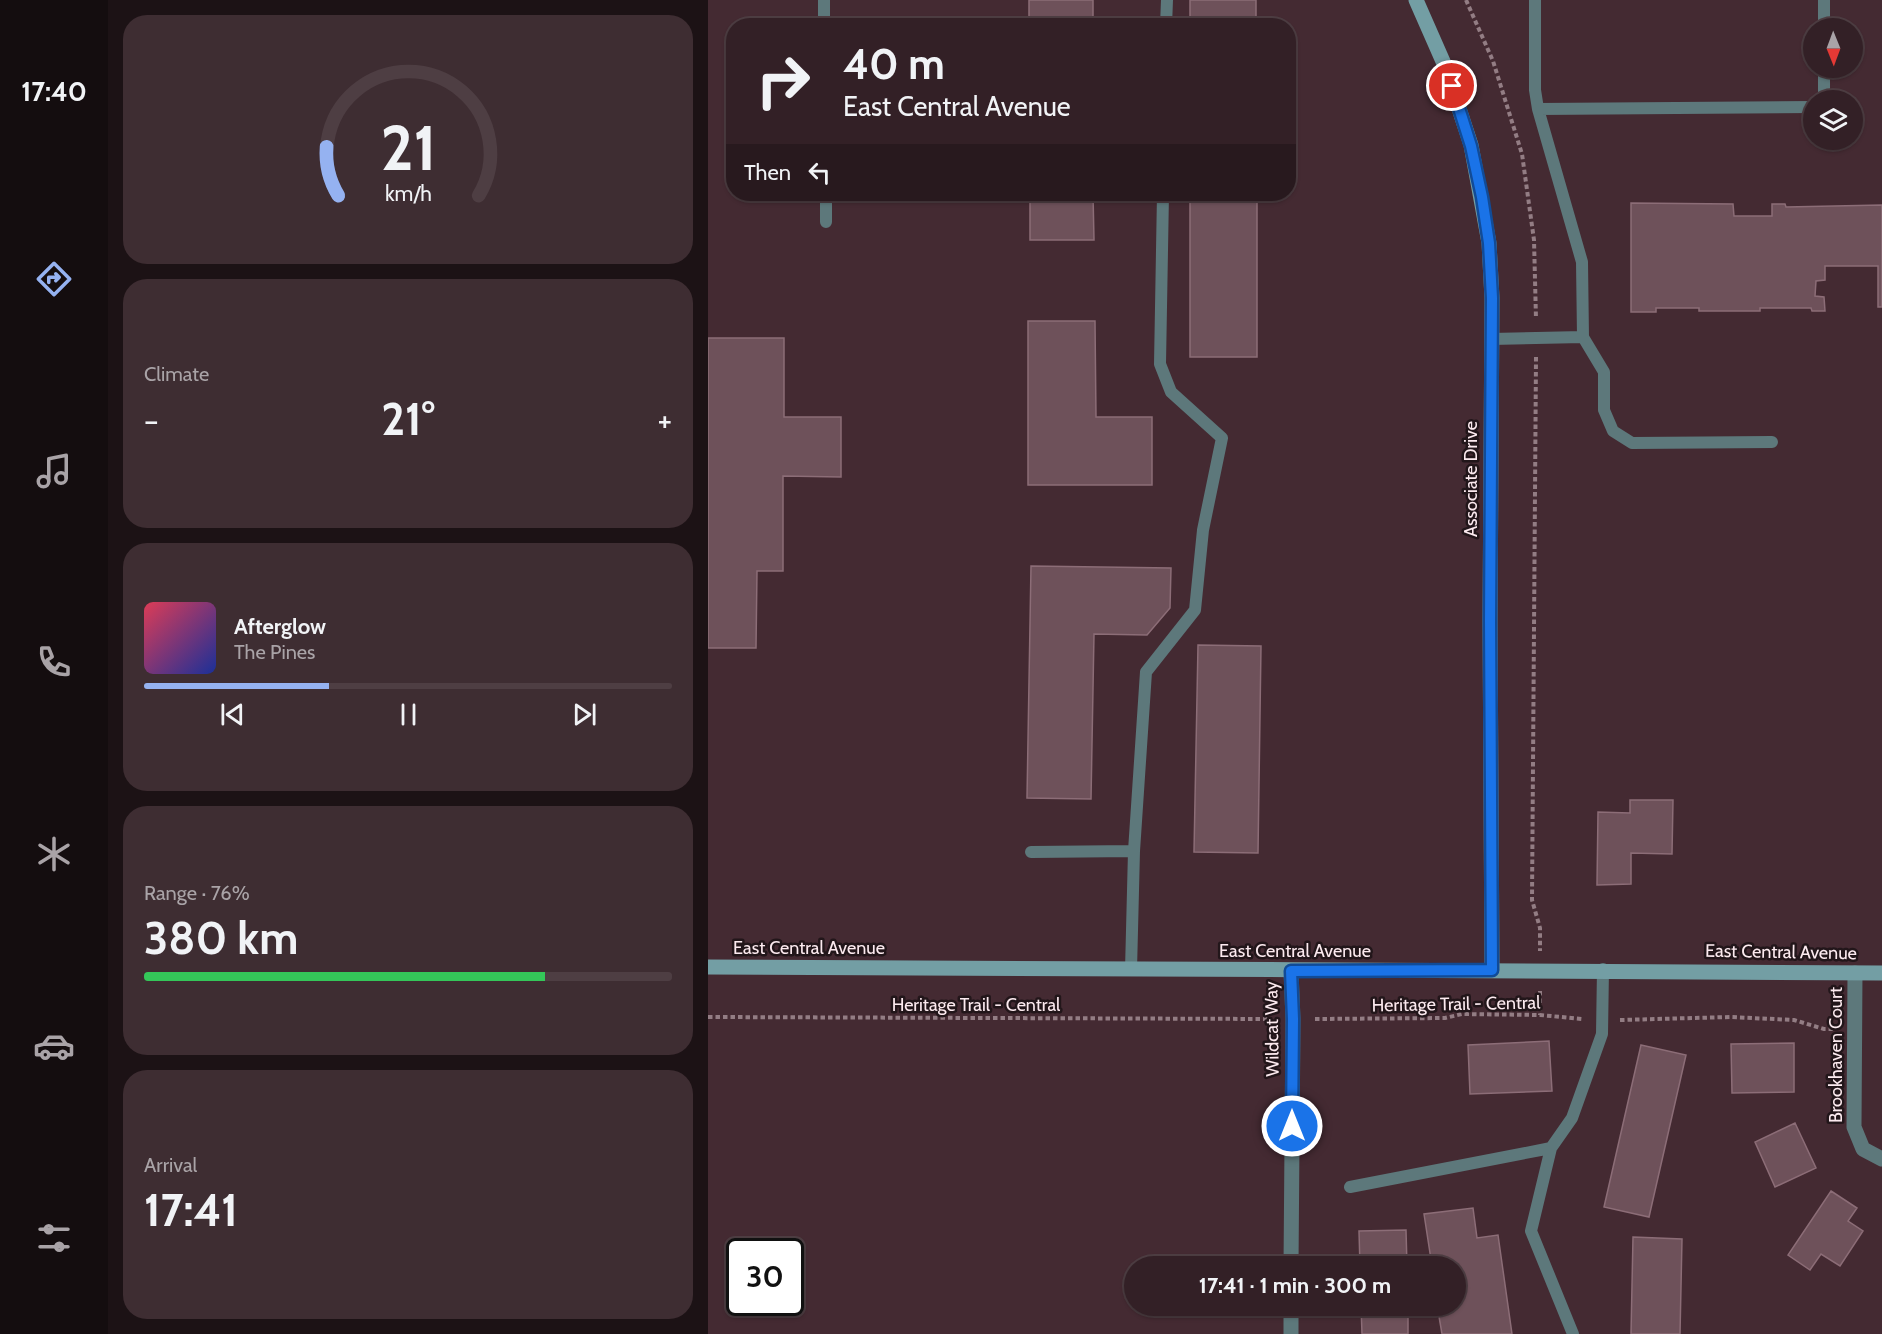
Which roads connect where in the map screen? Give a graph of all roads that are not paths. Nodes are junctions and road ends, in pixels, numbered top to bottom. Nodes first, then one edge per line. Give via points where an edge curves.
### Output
1 (824, 0) edge
2 (1167, 0) edge
3 (1416, 0) edge
4 (1535, 0) edge
5 (1824, 0) edge
6 (824, 18) edge
7 (1166, 18) edge
8 (1824, 18) edge
9 (1803, 107) edge
10 (1538, 109) junction
11 (826, 201) edge
12 (1163, 201) edge
13 (826, 222) dead end
14 (1583, 337) junction
15 (1491, 339) junction
16 (1772, 442) dead end
17 (1134, 851) junction
18 (1031, 852) dead end
19 (708, 967) edge
20 (1603, 969) junction
21 (1131, 970) junction
22 (1492, 970) junction
23 (1291, 971) junction
24 (1855, 973) junction
25 (1882, 973) edge
26 (1551, 1148) junction
27 (1882, 1159) edge
28 (1350, 1186) dead end
29 (1291, 1256) edge
30 (1291, 1316) edge
31 (1291, 1334) edge
32 (1573, 1334) edge

1 - 6 lane
2 - 7 lane
3 - 15 main road, Associate Drive via 1445,66 1471,146 1489,243
4 - 10 lane
5 - 8 lane
9 - 10 lane
10 - 14 lane via 1582,262
11 - 13 lane
12 - 17 lane via 1160,364 1171,392 1222,438 1203,530 1195,610 1146,672
14 - 15 lane
14 - 16 lane via 1604,372 1604,410 1613,431 1632,443
15 - 22 main road, Associate Drive
17 - 18 lane
17 - 21 lane
19 - 21 main road, East Central Avenue
20 - 22 main road, East Central Avenue
20 - 24 main road, East Central Avenue
20 - 26 lane via 1602,1035 1572,1118
21 - 23 main road, East Central Avenue
22 - 23 main road, East Central Avenue
23 - 29 street, Wildcat Way
24 - 25 main road, East Central Avenue
24 - 27 street, Brookhaven Court via 1854,1127 1863,1149
26 - 28 lane
26 - 32 lane via 1531,1231
30 - 31 street

